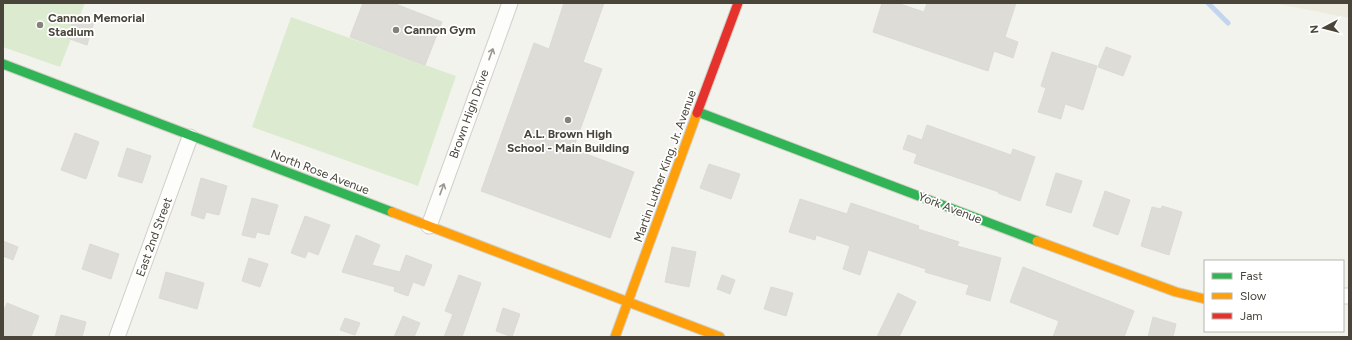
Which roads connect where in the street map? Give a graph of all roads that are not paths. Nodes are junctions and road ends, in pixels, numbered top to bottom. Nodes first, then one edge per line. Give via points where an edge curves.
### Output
1 (738, 3) edge
2 (509, 6) edge
3 (3, 64) edge
4 (698, 112) junction
5 (190, 137) junction
6 (428, 226) junction
7 (1204, 299) edge
8 (628, 302) junction
9 (117, 337) edge
10 (615, 337) edge
11 (720, 337) edge

1 - 4 street, Martin Luther King, Jr. Avenue
6 -> 2 street, Brown High Drive
3 - 5 street, North Rose Avenue
4 - 7 street, York Avenue via 1114,270 1176,292
4 - 8 street, Martin Luther King, Jr. Avenue
5 - 6 street, North Rose Avenue
5 - 9 street, East 2nd Street
6 - 8 street, North Rose Avenue
8 - 10 street, Martin Luther King, Jr. Avenue
8 - 11 street, North Rose Avenue

